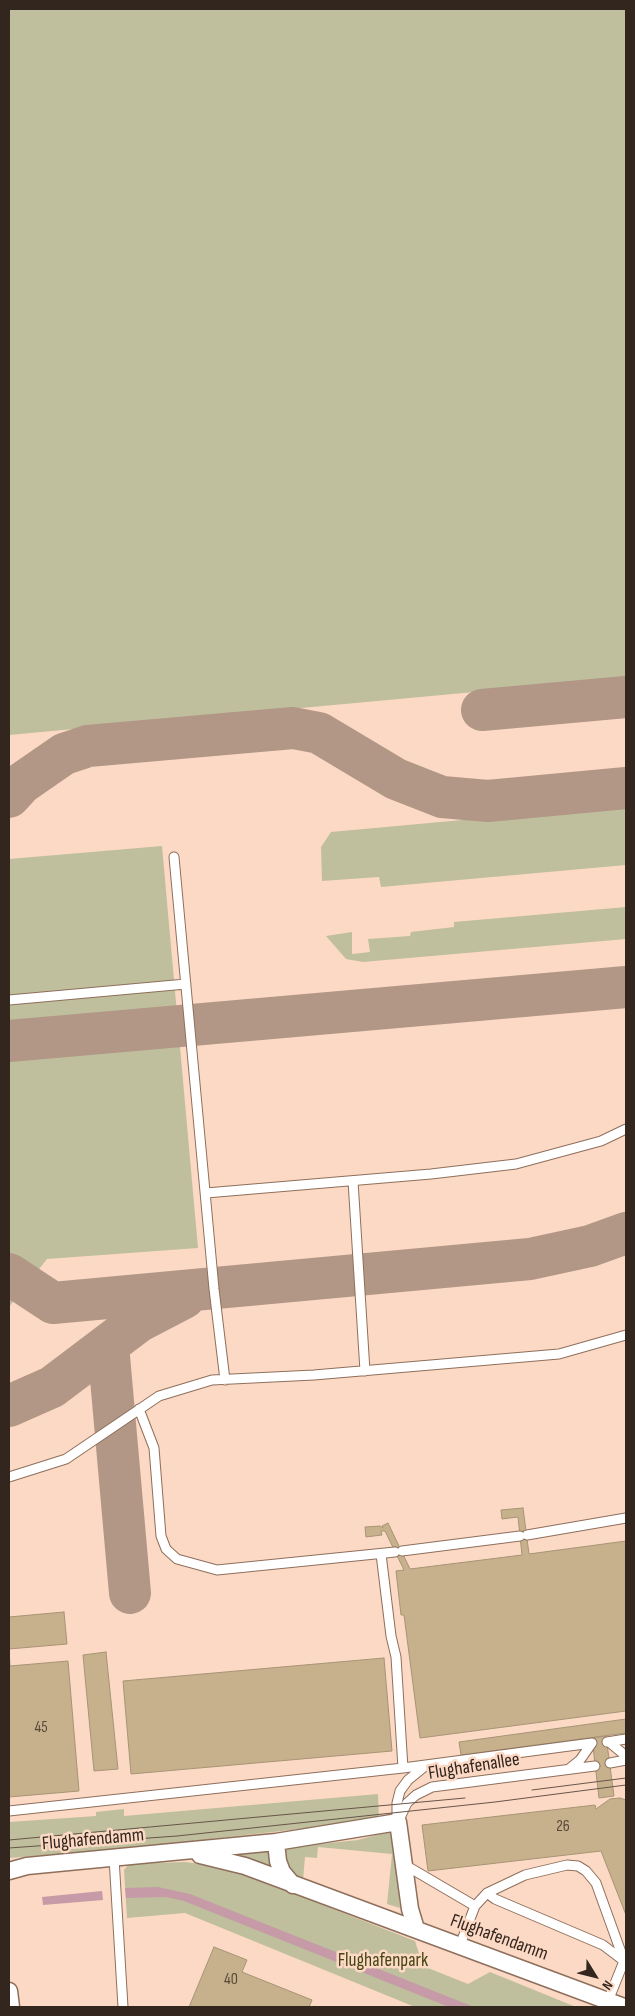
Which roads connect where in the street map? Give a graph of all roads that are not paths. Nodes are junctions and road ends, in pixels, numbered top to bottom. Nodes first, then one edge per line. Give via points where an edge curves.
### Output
1 (174, 857) dead end
2 (186, 984) junction
3 (9, 1000) edge
4 (626, 1129) edge
5 (353, 1181) junction
6 (206, 1194) junction
7 (626, 1335) edge
8 (365, 1371) junction
9 (225, 1380) junction
10 (139, 1409) junction
11 (9, 1477) edge
12 (626, 1518) edge
13 (381, 1554) junction
14 (626, 1739) edge
15 (626, 1756) edge
16 (626, 1760) edge
17 (610, 1764) dead end
18 (427, 1765) junction
19 (595, 1766) dead end
20 (403, 1768) junction
21 (568, 1770) junction
22 (9, 1811) edge
23 (398, 1822) junction
24 (276, 1842) junction
25 (182, 1851) junction
26 (114, 1858) junction
27 (405, 1866) junction
28 (9, 1871) edge
29 (292, 1885) junction
30 (487, 1893) junction
31 (476, 1906) junction
32 (416, 1929) junction
33 (460, 1945) junction
34 (625, 1964) edge
35 (9, 1991) edge
36 (608, 2001) junction
37 (11, 2007) edge
38 (124, 2007) edge
39 (624, 2007) edge

1 - 2 lane
2 - 3 lane
2 - 6 lane
4 - 5 lane via 601,1141 516,1164
5 - 6 lane
5 - 8 lane
6 - 9 lane
7 - 8 lane via 559,1354
8 - 9 lane
9 - 10 lane via 212,1380 160,1396
10 - 11 lane via 66,1459
10 - 13 lane via 154,1448 161,1536 166,1549 177,1559 216,1570
12 - 13 lane
13 - 20 lane via 396,1657
14 - 15 lane via 608,1742
16 - 17 lane
18 - 20 lane
18 - 21 lane, Flughafenallee via 592,1743
18 - 23 lane, Flughafenallee via 400,1791 396,1812
19 - 21 lane, Flughafenallee
20 - 22 lane
21 - 23 lane, Flughafenallee via 432,1787 407,1803
23 - 24 street, Flughafendamm
23 - 27 street
24 - 25 street, Flughafendamm
24 - 29 street via 282,1872
25 - 26 street, Flughafendamm
25 - 29 street, Flughafendamm via 245,1866
26 - 28 street, Flughafendamm via 27,1866
26 - 38 lane
27 - 31 lane
27 - 32 street
29 - 32 street, Flughafendamm
30 - 31 lane
30 - 34 lane via 603,1945
30 - 34 lane via 526,1875 578,1866 596,1883
31 - 33 lane
32 - 33 street, Flughafendamm
33 - 36 street, Flughafendamm
34 - 36 lane
35 - 37 street
36 - 39 street, Flughafendamm

